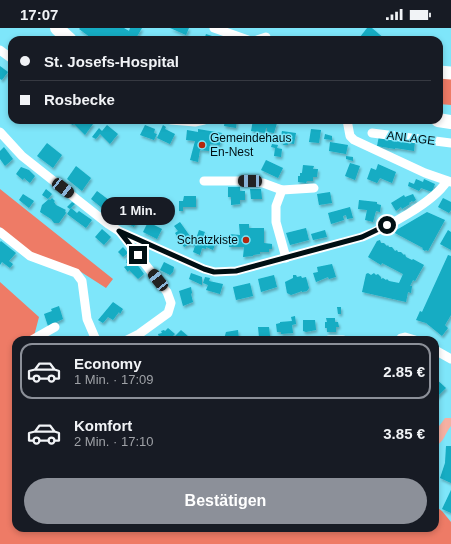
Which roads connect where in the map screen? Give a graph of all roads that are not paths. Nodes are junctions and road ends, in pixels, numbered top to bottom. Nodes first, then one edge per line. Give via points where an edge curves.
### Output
1 (57, 28) edge
2 (214, 28) edge
3 (66, 36) edge
4 (237, 36) edge
5 (348, 124) edge
6 (0, 132) edge
7 (372, 133) dead end
8 (451, 143) edge
9 (204, 181) dead end
10 (449, 181) edge
11 (314, 188) dead end
12 (282, 190) junction
13 (119, 231) junction
14 (0, 232) edge
15 (286, 258) junction
16 (55, 326) dead end
17 (39, 336) edge
18 (94, 336) edge
19 (135, 336) edge
20 (439, 352) edge
21 (451, 359) edge

1 - 3 main road
2 - 4 street
5 - 10 street via 350,136 354,140 425,173
6 - 13 street via 22,156
7 - 8 street, ANLAGE
9 - 12 street via 250,181
10 - 15 street via 423,205 375,232
11 - 12 street
12 - 15 street via 276,206 276,222
13 - 15 street via 214,272 236,271
13 - 19 street via 167,292 171,303 168,313
14 - 18 street via 30,256 76,273 82,281 87,319
16 - 17 street
20 - 21 street

